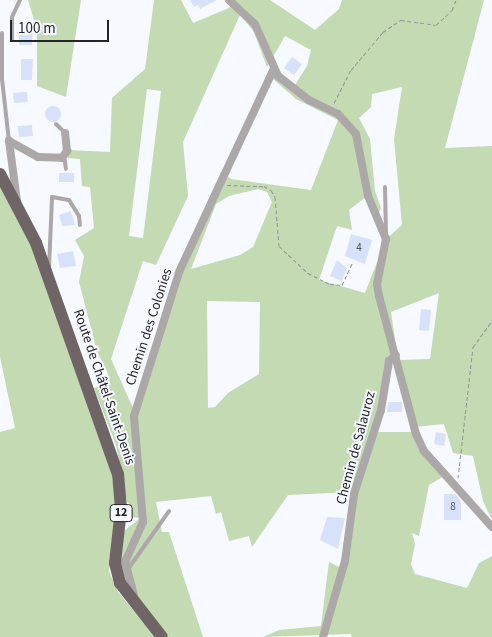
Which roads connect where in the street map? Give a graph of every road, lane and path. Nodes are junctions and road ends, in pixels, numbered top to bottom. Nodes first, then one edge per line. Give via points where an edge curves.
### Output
1 (20, 0) edge
2 (229, 0) edge
3 (456, 0) edge
4 (2, 33) dead end
5 (12, 40) dead end
6 (273, 70) junction
7 (329, 110) junction
8 (56, 124) dead end
9 (64, 133) joint
10 (9, 141) junction
11 (64, 155) junction
12 (66, 169) dead end
13 (0, 174) edge
14 (219, 184) junction
15 (385, 187) dead end
16 (18, 201) junction
17 (80, 225) dead end
18 (386, 239) junction
19 (353, 261) dead end
20 (49, 277) junction
21 (492, 321) edge
22 (396, 355) junction
23 (456, 485) junction
24 (169, 511) dead end
25 (492, 527) edge
26 (126, 574) junction
27 (133, 604) junction
28 (162, 637) edge
29 (323, 637) edge

1 - 5 lane via 12,17
2 - 6 street via 255,24
3 - 7 path via 452,10 436,25 401,20 383,32 352,70
4 - 10 lane via 2,79
6 - 7 street via 309,100
6 - 14 street, Chemin des Colonies
7 - 18 street via 348,122 356,134 368,196
8 - 9 lane
9 - 11 street
10 - 11 street via 47,159
10 - 16 street
11 - 12 lane
13 - 16 main road, Route de Châtel-Saint-Denis / 12
14 - 19 path via 264,186 271,190 275,197 279,246 308,273 330,284 342,284
14 - 26 street, Chemin des Colonies via 179,272 134,416 144,522 125,562
15 - 18 lane
16 - 20 main road, Route de Châtel-Saint-Denis / 12
17 - 20 lane via 79,216 69,200 59,195 52,197
18 - 22 street via 377,284
20 - 27 main road, Route de Châtel-Saint-Denis / 12 via 118,474 121,508 115,563 120,583
21 - 23 path via 473,347
22 - 23 street via 419,441
22 - 29 street, Chemin de Salauroz via 389,361 381,410 354,494 345,561
23 - 25 street
24 - 26 lane
26 - 27 street via 135,599
27 - 28 main road, Route de Châtel-Saint-Denis / 12

